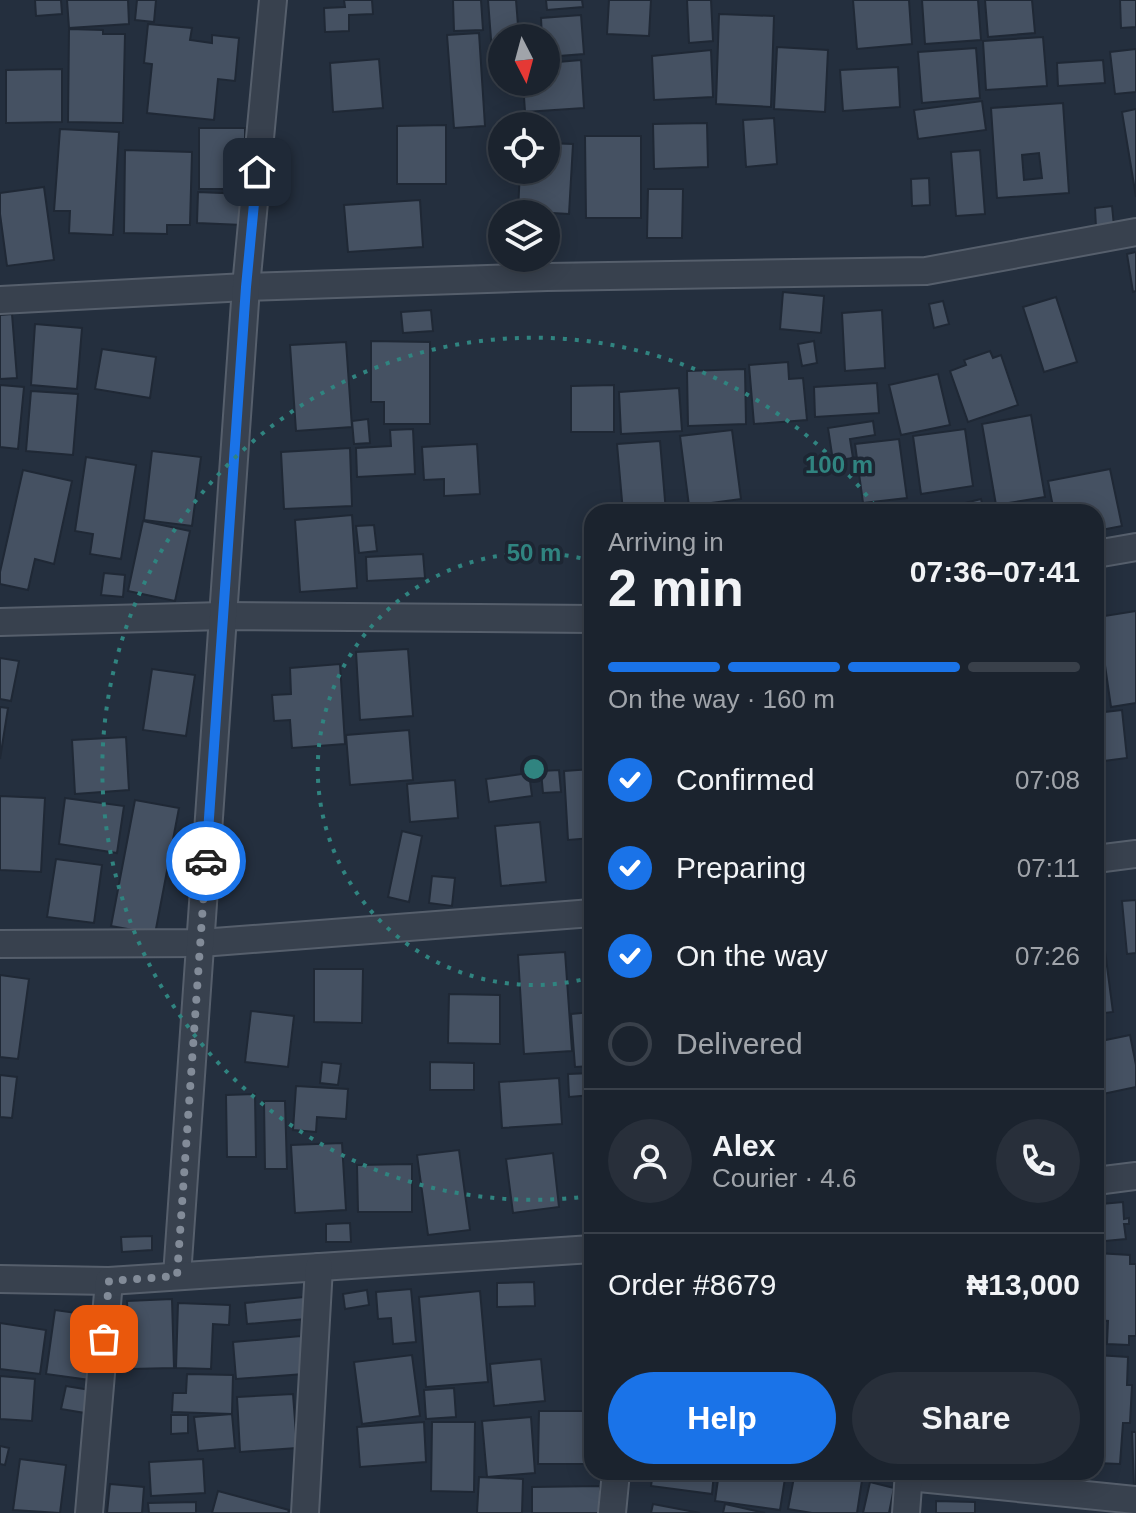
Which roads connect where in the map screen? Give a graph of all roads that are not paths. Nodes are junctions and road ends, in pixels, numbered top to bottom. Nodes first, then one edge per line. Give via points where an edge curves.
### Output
1 (273, 0) edge
2 (1136, 232) edge
3 (246, 287) junction
4 (0, 300) edge
5 (1136, 547) edge
6 (1104, 553) edge
7 (223, 616) junction
8 (584, 619) edge
9 (0, 622) edge
10 (1136, 854) edge
11 (1104, 858) edge
12 (584, 914) edge
13 (201, 943) junction
14 (0, 944) edge
15 (1136, 1176) edge
16 (1104, 1180) edge
17 (584, 1250) edge
18 (319, 1267) junction
19 (177, 1276) junction
20 (0, 1279) edge
21 (109, 1281) junction
22 (615, 1480) edge
23 (909, 1480) edge
24 (954, 1480) edge
25 (1136, 1500) edge
26 (89, 1513) edge
27 (305, 1513) edge
28 (612, 1513) edge
29 (906, 1513) edge

1 - 3 street
2 - 3 street via 926,271
3 - 4 street
3 - 7 street
5 - 6 street
7 - 8 street
7 - 9 street
7 - 13 street
10 - 11 street
12 - 13 street
13 - 14 street
13 - 19 street
15 - 16 street
17 - 18 street
18 - 19 street
18 - 27 street
19 - 21 street
20 - 21 street
21 - 26 street
22 - 28 street
23 - 29 street
24 - 25 street

